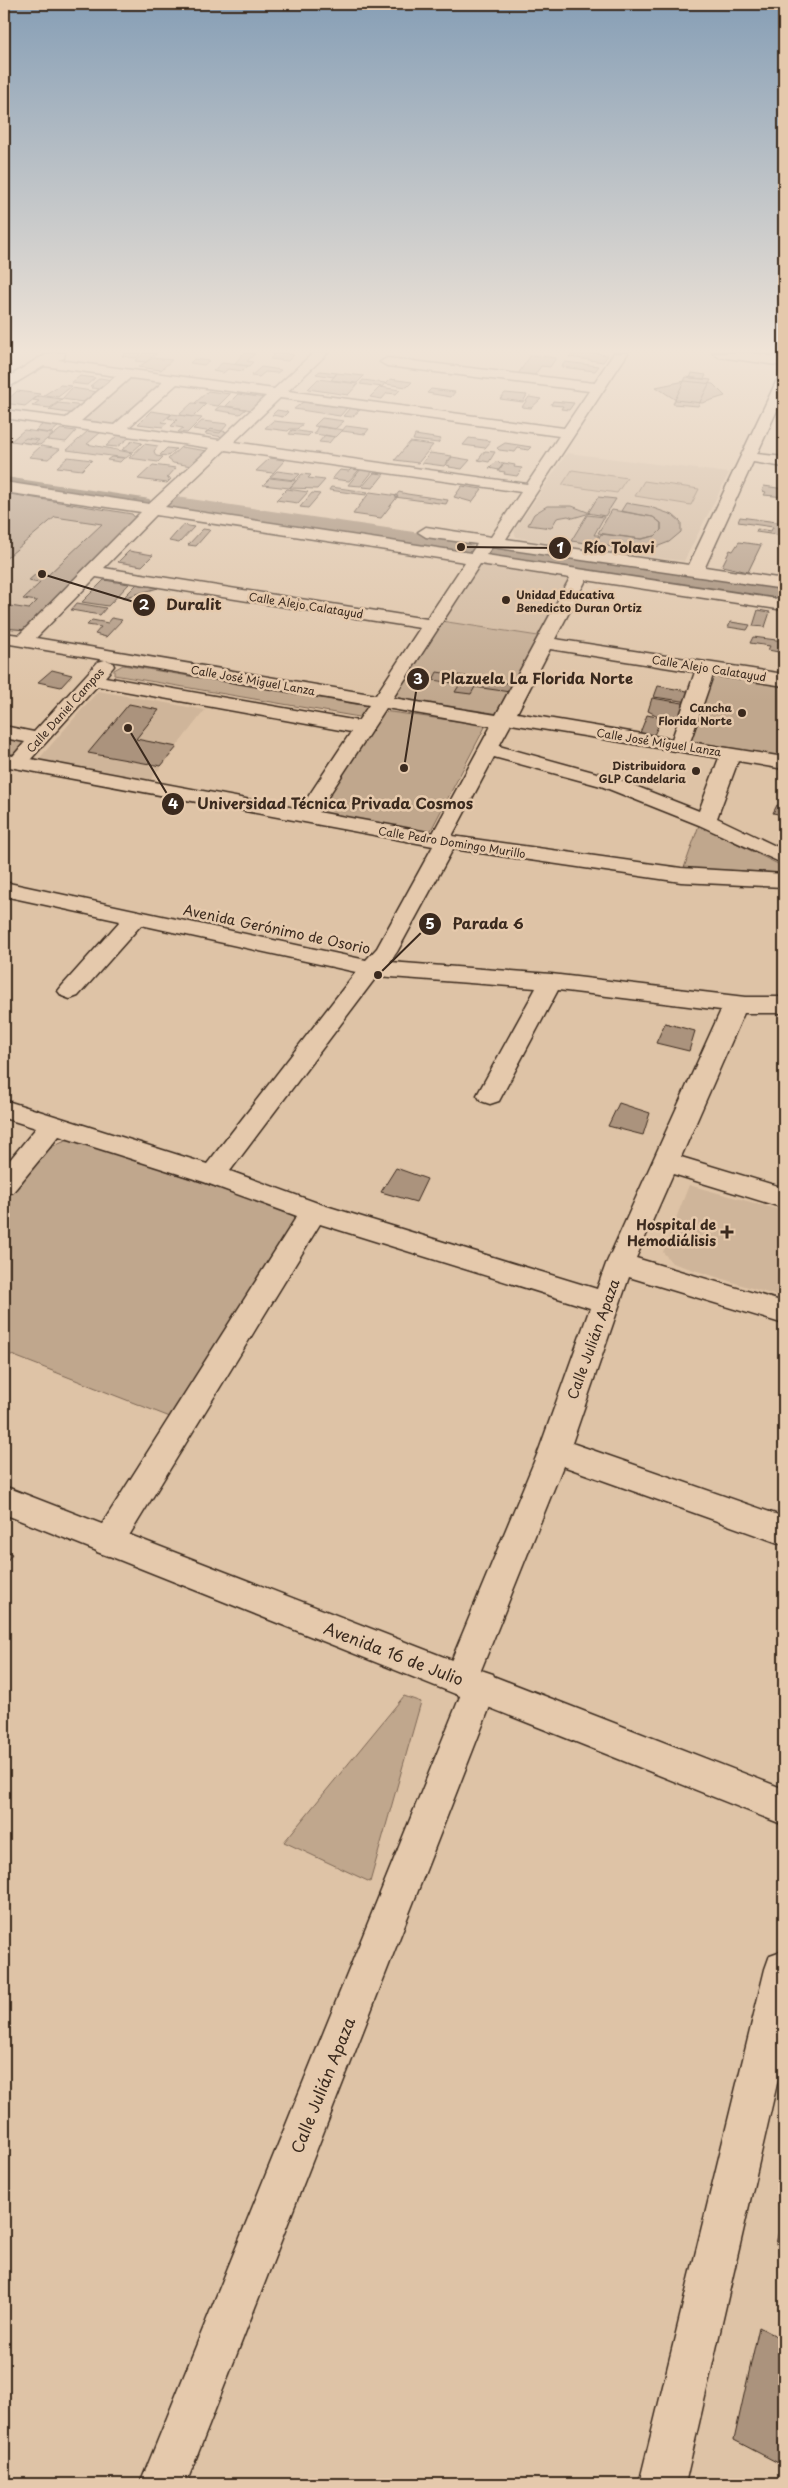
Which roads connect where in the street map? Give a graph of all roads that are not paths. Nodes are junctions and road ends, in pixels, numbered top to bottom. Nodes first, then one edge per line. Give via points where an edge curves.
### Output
1 (197, 469) edge
2 (392, 469) edge
3 (545, 469) edge
4 (742, 469) edge
5 (4, 487) edge
6 (532, 489) junction
7 (150, 492) dead end
8 (169, 496) junction
9 (188, 498) dead end
10 (150, 510) junction
11 (410, 530) dead end
12 (492, 542) junction
13 (476, 559) junction
14 (90, 571) junction
15 (694, 571) junction
16 (581, 574) junction
17 (784, 584) edge
18 (784, 605) edge
19 (432, 625) junction
20 (4, 638) edge
21 (23, 641) junction
22 (545, 643) junction
23 (114, 656) junction
24 (706, 667) junction
25 (93, 680) junction
26 (784, 680) edge
27 (381, 701) junction
28 (504, 720) junction
29 (364, 728) junction
30 (4, 732) edge
31 (38, 739) junction
32 (679, 746) junction
33 (488, 749) junction
34 (731, 754) junction
35 (10, 762) edge
36 (784, 763) edge
37 (305, 816) junction
38 (706, 821) junction
39 (443, 842) junction
40 (784, 858) edge
41 (4, 872) edge
42 (784, 881) edge
43 (4, 889) edge
44 (136, 917) junction
45 (378, 960) junction
46 (551, 982) junction
47 (70, 990) dead end
48 (736, 1004) junction
49 (784, 1005) edge
50 (490, 1094) dead end
51 (4, 1109) edge
52 (53, 1125) junction
53 (666, 1162) junction
54 (213, 1175) junction
55 (4, 1185) edge
56 (784, 1198) edge
57 (314, 1212) junction
58 (620, 1264) junction
59 (605, 1302) junction
60 (784, 1313) edge
61 (554, 1450) junction
62 (4, 1500) edge
63 (784, 1531) edge
64 (108, 1542) junction
65 (471, 1682) junction
66 (784, 1807) edge
67 (784, 1969) edge
68 (163, 2484) edge
69 (662, 2484) edge

1 - 8 street
2 - 6 street
3 - 6 street
4 - 15 street
5 - 10 street
6 - 12 street
7 - 8 street
8 - 9 street
8 - 10 street
10 - 13 street
10 - 14 street
11 - 12 street
12 - 13 street
12 - 15 street
13 - 16 street
13 - 19 street
14 - 19 street, Calle Alejo Calatayud
14 - 21 street
15 - 17 street
16 - 18 street
16 - 22 street
19 - 27 street
20 - 21 street, Calle José Miguel Lanza
21 - 23 street, Calle José Miguel Lanza
22 - 24 street, Calle Alejo Calatayud
22 - 28 street
23 - 25 street, Calle Daniel Campos
23 - 27 street, Calle José Miguel Lanza
24 - 26 street, Calle Alejo Calatayud
24 - 32 street
25 - 29 street
25 - 31 street, Calle Daniel Campos
27 - 28 street, Calle José Miguel Lanza
27 - 29 street
28 - 32 street, Calle José Miguel Lanza
28 - 33 street
29 - 37 street
30 - 31 street
31 - 35 street, Calle Daniel Campos
32 - 34 street, Calle José Miguel Lanza
33 - 38 street via 608,782
33 - 39 street
34 - 36 street, Calle José Miguel Lanza
34 - 38 street
35 - 37 street, Calle Pedro Domingo Murillo
37 - 39 street, Calle Pedro Domingo Murillo
38 - 40 street
39 - 42 street, Calle Pedro Domingo Murillo via 681,875
39 - 45 street
41 - 45 street, Avenida Gerónimo de Osorio
43 - 44 street, Avenida Gerónimo de Osorio
44 - 45 street, Avenida Gerónimo de Osorio
44 - 47 street
45 - 46 street, Avenida Gerónimo de Osorio
45 - 54 street
46 - 48 street, Avenida Gerónimo de Osorio
46 - 50 street
48 - 49 street, Avenida Gerónimo de Osorio
48 - 53 street, Calle Julián Apaza
51 - 52 street
52 - 54 street
52 - 55 street
53 - 56 street
53 - 58 street, Calle Julián Apaza
54 - 57 street
57 - 59 street
57 - 64 street
58 - 59 street, Calle Julián Apaza
58 - 60 street
59 - 61 street, Calle Julián Apaza
61 - 63 street
61 - 65 street, Calle Julián Apaza
62 - 64 street, Avenida 16 de Julio
64 - 65 street, Avenida 16 de Julio
65 - 66 street, Avenida 16 de Julio
65 - 68 street, Calle Julián Apaza
67 - 69 street

